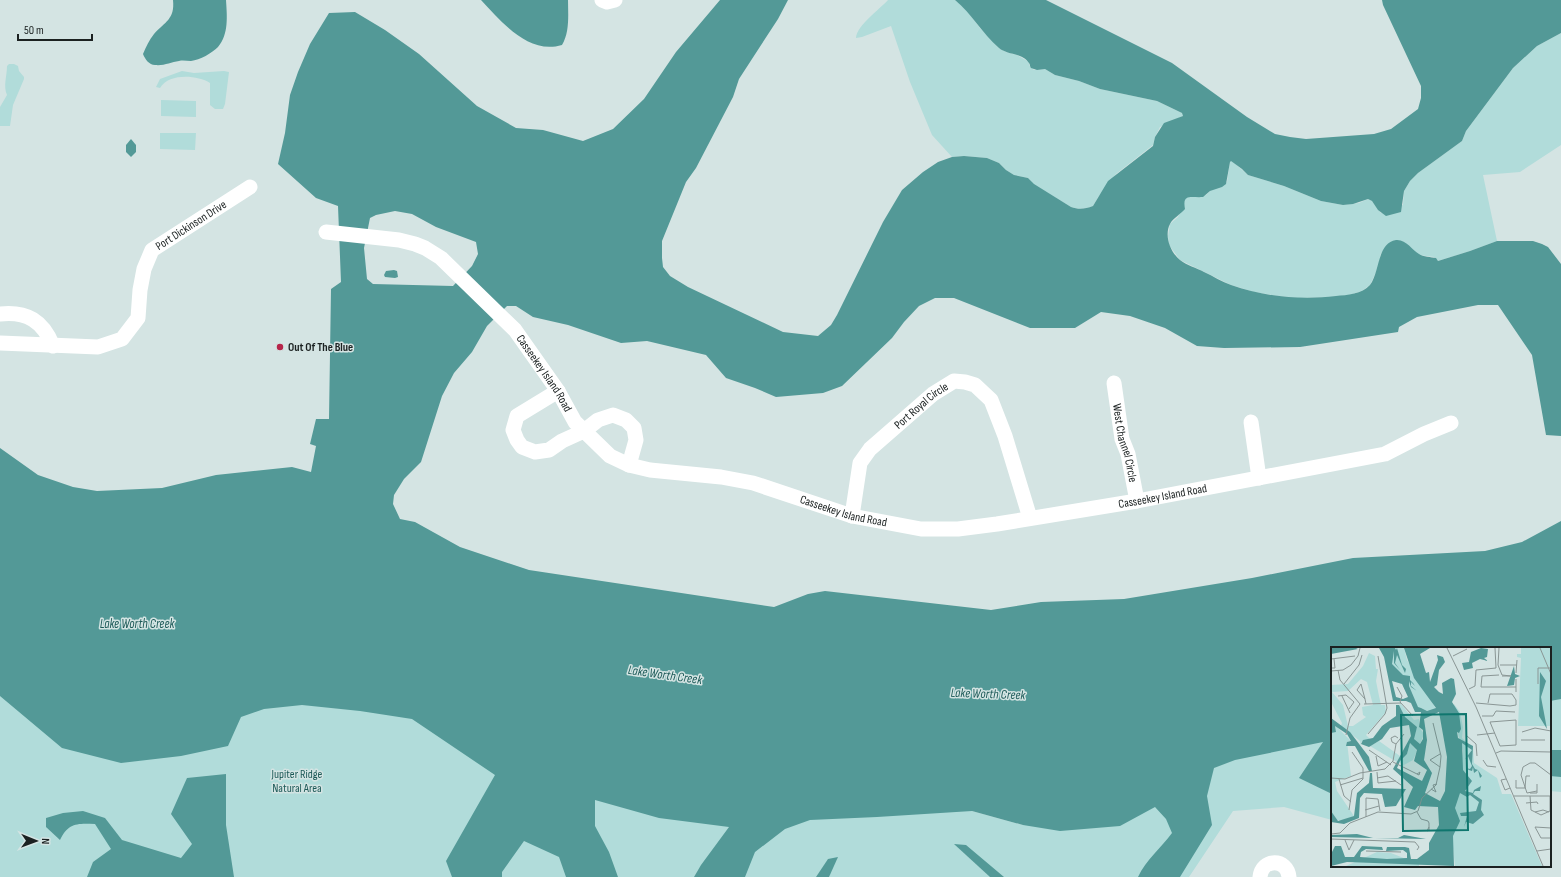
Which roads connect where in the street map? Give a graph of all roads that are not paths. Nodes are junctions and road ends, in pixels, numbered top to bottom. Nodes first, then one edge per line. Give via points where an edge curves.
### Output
1 (602, 0) edge
2 (615, 0) edge
3 (250, 188) dead end
4 (326, 232) dead end
5 (0, 314) edge
6 (0, 343) edge
7 (53, 346) junction
8 (1114, 383) dead end
9 (558, 392) junction
10 (1251, 422) dead end
11 (1450, 423) dead end
12 (584, 431) junction
13 (629, 465) junction
14 (1259, 478) junction
15 (1137, 501) junction
16 (852, 516) junction
17 (1030, 518) junction
18 (1260, 877) edge
19 (1289, 877) edge

1 - 2 street
3 - 7 street, Port Dickinson Drive via 152,250 144,269 138,318 122,340 98,347
4 - 9 street, Casseekey Island Road via 415,244 441,258 516,330
5 - 7 street via 35,320
6 - 7 street, Port Dickinson Drive
8 - 15 street, West Channel Circle via 1122,439 1128,454
9 - 12 street, Casseekey Island Road via 575,422
9 - 12 street via 517,416 513,430 517,440 522,447 534,452 549,450
10 - 14 street
11 - 14 street, Casseekey Island Road via 1385,454
12 - 13 street, Casseekey Island Road via 610,456
12 - 13 street via 598,420 613,415 626,420 634,428 636,440
13 - 16 street, Casseekey Island Road via 753,483
14 - 15 street, Casseekey Island Road
15 - 17 street, Casseekey Island Road
16 - 17 street, Casseekey Island Road via 921,529 958,529
16 - 17 street, Port Royal Circle via 860,463 870,449 933,394 954,381 975,385 991,400
18 - 19 street via 1264,867 1276,862 1287,869

